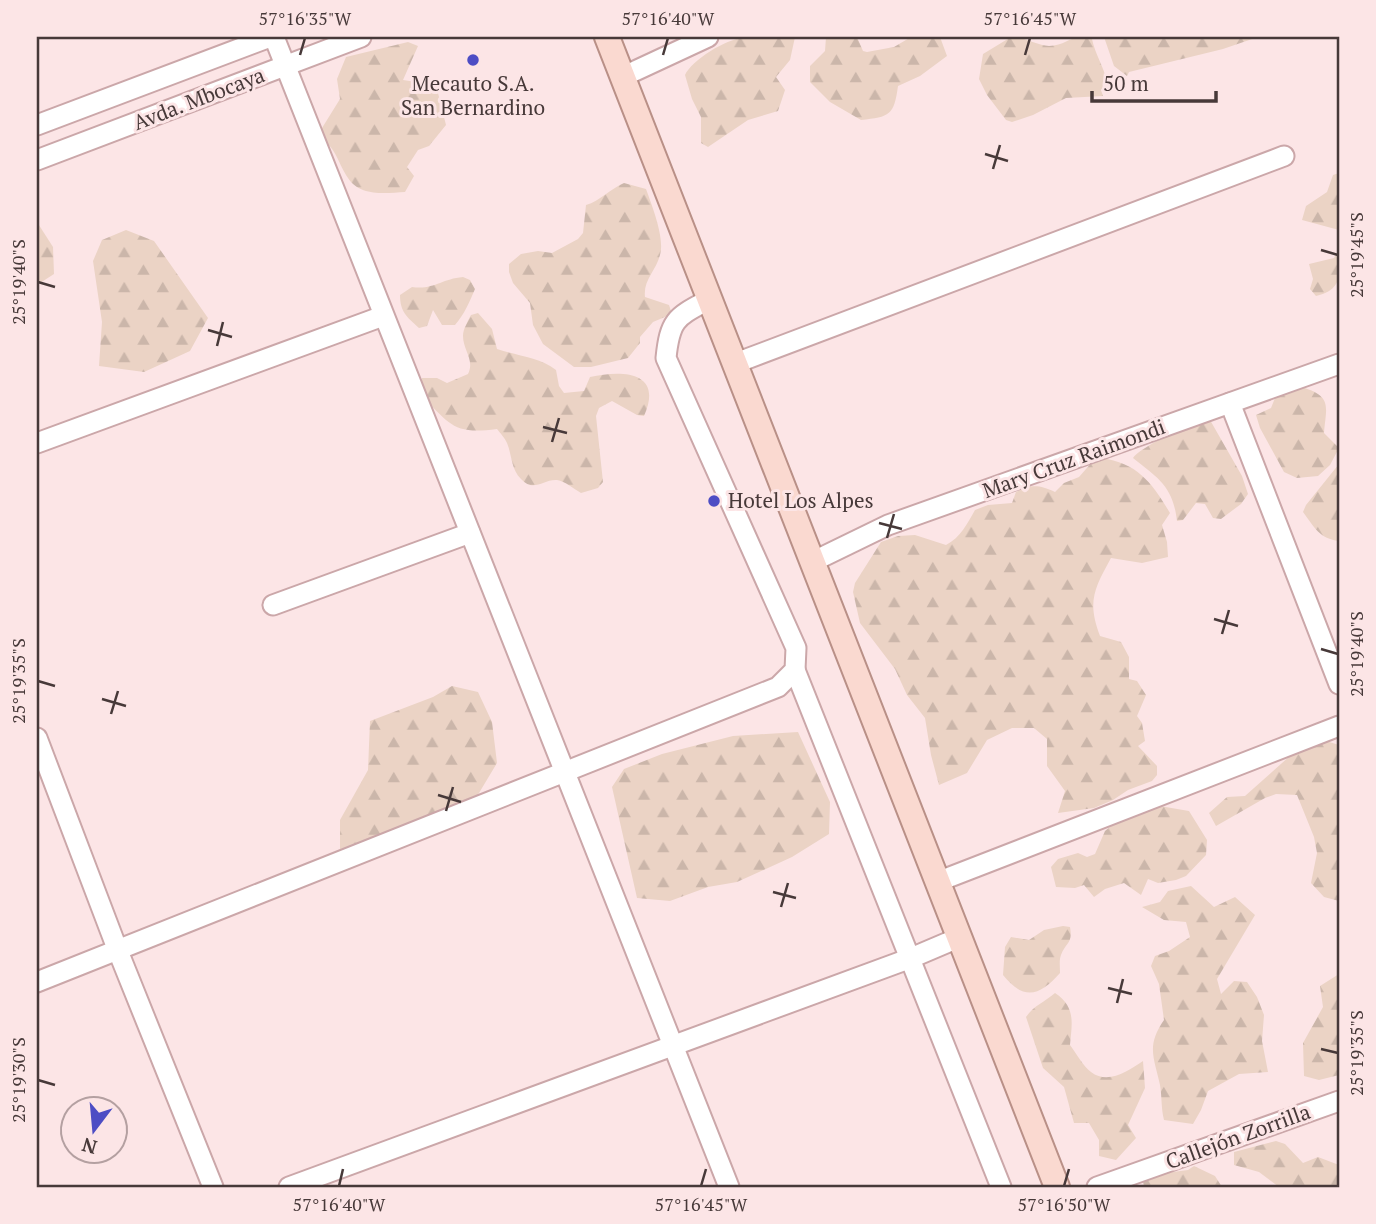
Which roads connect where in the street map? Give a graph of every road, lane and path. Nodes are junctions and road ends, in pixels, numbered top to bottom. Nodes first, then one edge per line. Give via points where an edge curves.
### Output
1 (272, 37) edge
2 (362, 37) edge
3 (607, 37) edge
4 (708, 37) edge
5 (285, 66) junction
6 (622, 77) junction
7 (37, 125) edge
8 (1284, 156) dead end
9 (37, 160) edge
10 (710, 299) junction
11 (383, 316) junction
12 (736, 363) junction
13 (1339, 364) edge
14 (1230, 403) junction
15 (37, 443) edge
16 (470, 533) junction
17 (812, 562) junction
18 (273, 605) dead end
19 (795, 670) junction
20 (1339, 684) edge
21 (1339, 726) edge
22 (37, 738) edge
23 (566, 771) junction
24 (937, 882) junction
25 (958, 938) junction
26 (118, 951) junction
27 (911, 958) junction
28 (37, 982) edge
29 (671, 1045) junction
30 (1339, 1101) edge
31 (214, 1187) edge
32 (289, 1187) edge
33 (729, 1187) edge
34 (1001, 1187) edge
35 (1057, 1187) edge
36 (1097, 1187) edge

1 - 5 street
1 - 7 street
2 - 5 street, Avda. Mbocaya
3 - 6 main road
4 - 6 street
5 - 9 street, Avda. Mbocaya
5 - 11 street
6 - 10 main road
8 - 12 street
10 - 12 main road
10 - 19 street via 678,317 669,335 666,358 796,648
11 - 15 street
11 - 16 street
12 - 17 main road
13 - 14 street, Mary Cruz Raimondi
14 - 17 street, Mary Cruz Raimondi via 888,526
14 - 20 street
16 - 18 street
16 - 23 street
17 - 24 main road
19 - 23 street via 778,687
19 - 27 street
21 - 24 street
22 - 26 street
23 - 26 street
23 - 29 street
24 - 25 main road
25 - 27 street
25 - 35 main road
26 - 28 street
26 - 31 street
27 - 29 street
27 - 34 street
29 - 32 street
29 - 33 street
30 - 36 street, Callejón Zorrilla

